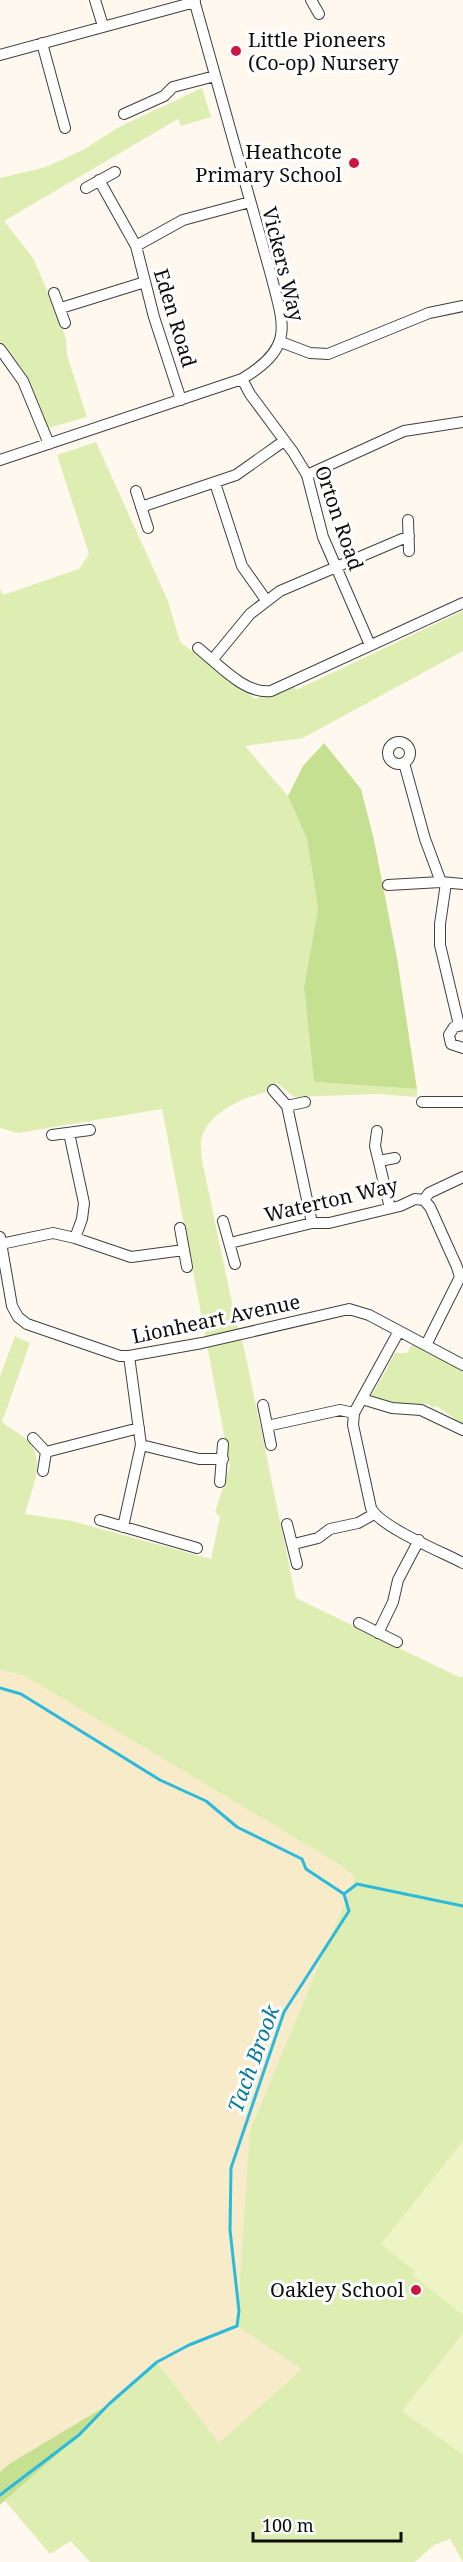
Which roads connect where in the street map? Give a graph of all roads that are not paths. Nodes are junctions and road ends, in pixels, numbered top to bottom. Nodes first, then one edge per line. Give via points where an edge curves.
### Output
1 (95, 0) edge
2 (311, 0) edge
3 (194, 1) edge
4 (319, 14) dead end
5 (103, 26) junction
6 (42, 43) junction
7 (0, 55) edge
8 (215, 76) junction
9 (124, 114) dead end
10 (65, 128) dead end
11 (115, 172) dead end
12 (99, 180) junction
13 (86, 188) dead end
14 (250, 202) junction
15 (136, 246) junction
16 (145, 282) junction
17 (54, 294) dead end
18 (461, 307) edge
19 (61, 308) junction
20 (65, 323) dead end
21 (281, 342) junction
22 (0, 349) edge
23 (242, 379) junction
24 (181, 400) junction
25 (463, 422) edge
26 (284, 441) junction
27 (50, 444) junction
28 (0, 460) edge
29 (307, 475) junction
30 (215, 483) junction
31 (136, 491) dead end
32 (141, 507) junction
33 (408, 520) dead end
34 (148, 528) dead end
35 (409, 536) junction
36 (409, 551) dead end
37 (335, 567) junction
38 (266, 600) junction
39 (463, 603) edge
40 (370, 645) junction
41 (198, 648) dead end
42 (213, 659) junction
43 (404, 763) dead end
44 (443, 882) junction
45 (463, 884) edge
46 (388, 885) dead end
47 (461, 1025) edge
48 (463, 1048) edge
49 (273, 1090) dead end
50 (304, 1102) dead end
51 (422, 1102) dead end
52 (463, 1102) edge
53 (287, 1106) junction
54 (90, 1130) dead end
55 (377, 1131) dead end
56 (69, 1133) junction
57 (52, 1135) dead end
58 (395, 1158) dead end
59 (380, 1161) junction
60 (463, 1177) edge
61 (424, 1200) junction
62 (390, 1208) junction
63 (223, 1221) dead end
64 (312, 1223) junction
65 (180, 1228) dead end
66 (75, 1238) junction
67 (1, 1241) edge
68 (230, 1243) junction
69 (184, 1250) junction
70 (235, 1264) dead end
71 (3, 1265) edge
72 (187, 1267) dead end
73 (399, 1331) junction
74 (426, 1345) junction
75 (129, 1356) junction
76 (463, 1365) edge
77 (362, 1399) junction
78 (263, 1405) dead end
79 (354, 1413) junction
80 (267, 1426) junction
81 (139, 1428) junction
82 (463, 1430) edge
83 (33, 1438) dead end
84 (223, 1444) dead end
85 (141, 1445) junction
86 (271, 1445) dead end
87 (46, 1452) junction
88 (224, 1459) junction
89 (43, 1471) dead end
90 (220, 1482) dead end
91 (374, 1514) junction
92 (100, 1520) dead end
93 (287, 1524) dead end
94 (123, 1527) junction
95 (419, 1540) junction
96 (294, 1545) junction
97 (197, 1548) dead end
98 (463, 1563) edge
99 (297, 1564) dead end
100 (359, 1623) dead end
101 (378, 1633) junction
102 (397, 1642) dead end

1 - 5 street
2 - 4 street
3 - 5 street
3 - 8 street, Vickers Way
5 - 6 street
6 - 7 street
6 - 10 street
8 - 9 street via 173,87 164,96
8 - 14 street, Vickers Way
11 - 12 street
12 - 13 street
12 - 15 street, Eden Road
14 - 15 street via 183,220
14 - 21 street, Vickers Way via 281,316
15 - 16 street, Eden Road
16 - 19 street
16 - 24 street, Eden Road
17 - 19 street
18 - 21 street via 429,313 328,354 310,353
19 - 20 street
21 - 23 street, Vickers Way via 261,366
22 - 27 street via 23,381
23 - 24 street, Vickers Way
23 - 26 street, Orton Road
24 - 27 street, Vickers Way
25 - 29 street via 404,431
26 - 29 street, Orton Road
26 - 30 street via 243,471
27 - 28 street, Vickers Way
29 - 37 street, Orton Road
30 - 32 street
30 - 38 street via 242,566
31 - 32 street
32 - 34 street
33 - 35 street
35 - 36 street
35 - 37 street
37 - 38 street
37 - 40 street, Orton Road
38 - 42 street
39 - 40 street
40 - 42 street via 263,692
41 - 42 street
43 - 44 street via 425,839
44 - 45 street
44 - 46 street
44 - 47 street via 440,945
47 - 48 street via 451,1030 449,1040 455,1047
49 - 53 street
50 - 53 street
51 - 52 street
53 - 64 street
54 - 56 street
55 - 59 street via 375,1146
56 - 57 street
56 - 66 street via 84,1203
58 - 59 street
59 - 62 street
60 - 61 street via 429,1193
61 - 62 street, Waterton Way via 415,1199
61 - 74 street, Waterton Way via 460,1277
62 - 64 street, Waterton Way via 329,1223
63 - 68 street
64 - 68 street, Waterton Way
65 - 69 street
66 - 67 street via 53,1233
66 - 69 street via 131,1257
67 - 71 street, Lionheart Avenue
68 - 70 street
69 - 72 street
71 - 75 street, Lionheart Avenue via 12,1306 22,1322
73 - 74 street, Lionheart Avenue
73 - 75 street, Lionheart Avenue via 361,1312 344,1309
73 - 77 street
74 - 76 street, Lionheart Avenue
75 - 81 street
77 - 79 street
77 - 82 street via 392,1408 421,1410
78 - 80 street
79 - 80 street via 340,1410
79 - 91 street via 353,1425
80 - 86 street
81 - 85 street
81 - 87 street
83 - 87 street
84 - 88 street
85 - 88 street via 199,1458
85 - 94 street
87 - 89 street
88 - 90 street
91 - 95 street
91 - 96 street
92 - 94 street
93 - 96 street
94 - 97 street
95 - 98 street
95 - 101 street via 398,1580 393,1602
96 - 99 street
100 - 101 street
101 - 102 street

